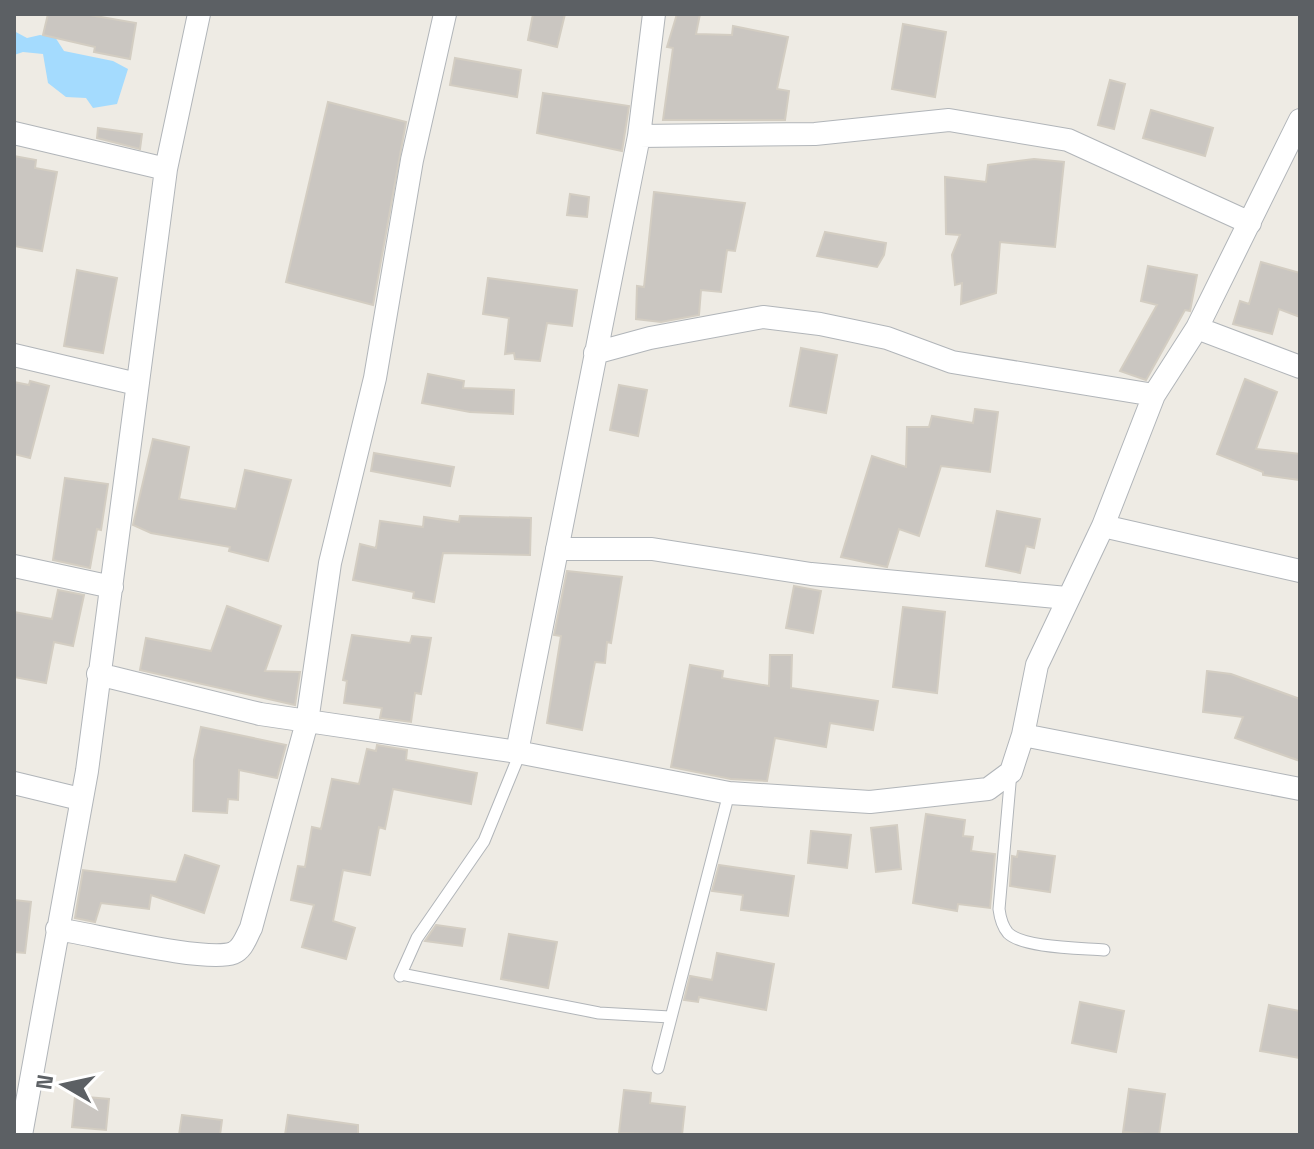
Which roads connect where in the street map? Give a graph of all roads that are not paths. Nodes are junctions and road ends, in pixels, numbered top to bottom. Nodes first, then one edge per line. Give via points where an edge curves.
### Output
1 (199, 14) edge
2 (445, 14) edge
3 (654, 14) edge
4 (1300, 120) edge
5 (14, 133) edge
6 (639, 136) junction
7 (166, 169) junction
8 (1250, 223) junction
9 (1197, 328) junction
10 (595, 353) junction
11 (14, 355) edge
12 (1300, 367) edge
13 (137, 384) junction
14 (1154, 395) junction
15 (1103, 526) junction
16 (557, 549) junction
17 (14, 566) edge
18 (1300, 571) edge
19 (112, 587) junction
20 (1067, 598) junction
21 (98, 674) junction
22 (307, 722) junction
23 (1023, 735) junction
24 (518, 753) junction
25 (1011, 772) junction
26 (14, 783) edge
27 (1300, 789) edge
28 (729, 793) junction
29 (80, 799) junction
30 (57, 929) junction
31 (1104, 950) dead end
32 (670, 1017) junction
33 (658, 1068) dead end
34 (21, 1135) edge

1 - 7 street
2 - 22 street via 412,160 375,378 330,563
3 - 6 street
4 - 8 street
5 - 7 street
6 - 8 street via 815,134 949,120 1068,140
6 - 10 street
7 - 13 street
8 - 9 street
9 - 12 street
9 - 14 street
10 - 14 street via 763,317 887,338 952,362
10 - 16 street
11 - 13 street
13 - 19 street
14 - 15 street
15 - 18 street
15 - 20 street
16 - 20 street via 652,549 811,574
16 - 24 street
17 - 19 street
19 - 21 street
20 - 23 street via 1037,665
21 - 22 street
21 - 29 street
22 - 24 street
22 - 30 street via 241,949 203,954
23 - 25 street
23 - 27 street
24 - 28 street
24 - 32 lane via 484,841 417,938 401,975 599,1013
25 - 28 street via 988,789 870,802
25 - 31 lane via 1002,922 1009,934 1024,941
26 - 29 street
28 - 32 lane
29 - 30 street
30 - 34 street
32 - 33 lane

